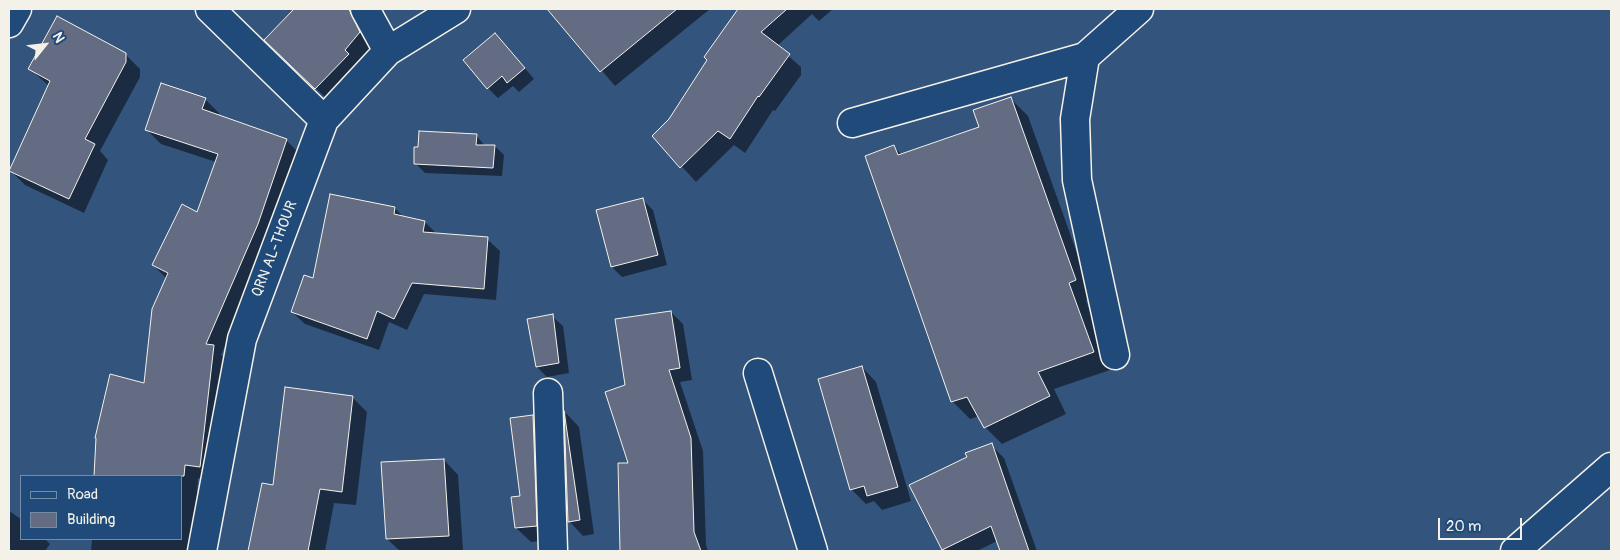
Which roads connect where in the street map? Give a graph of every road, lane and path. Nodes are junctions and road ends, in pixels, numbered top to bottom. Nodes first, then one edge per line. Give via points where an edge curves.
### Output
1 (17, 9) edge
2 (210, 9) edge
3 (366, 9) edge
4 (456, 9) edge
5 (1139, 9) edge
6 (9, 23) edge
7 (388, 51) junction
8 (1085, 57) junction
9 (324, 120) junction
10 (852, 123) dead end
11 (1114, 355) dead end
12 (758, 373) dead end
13 (548, 393) dead end
14 (1611, 467) edge
15 (202, 551) edge
16 (553, 551) edge
17 (813, 551) edge
18 (1515, 551) edge

1 - 6 street
2 - 9 street
3 - 7 street
4 - 7 street, QRN AL-THOUR
5 - 8 street
7 - 9 street, QRN AL-THOUR
8 - 10 street
8 - 11 street via 1075,120 1077,180
9 - 15 street, QRN AL-THOUR via 242,339
12 - 17 street
13 - 16 street
14 - 18 street

